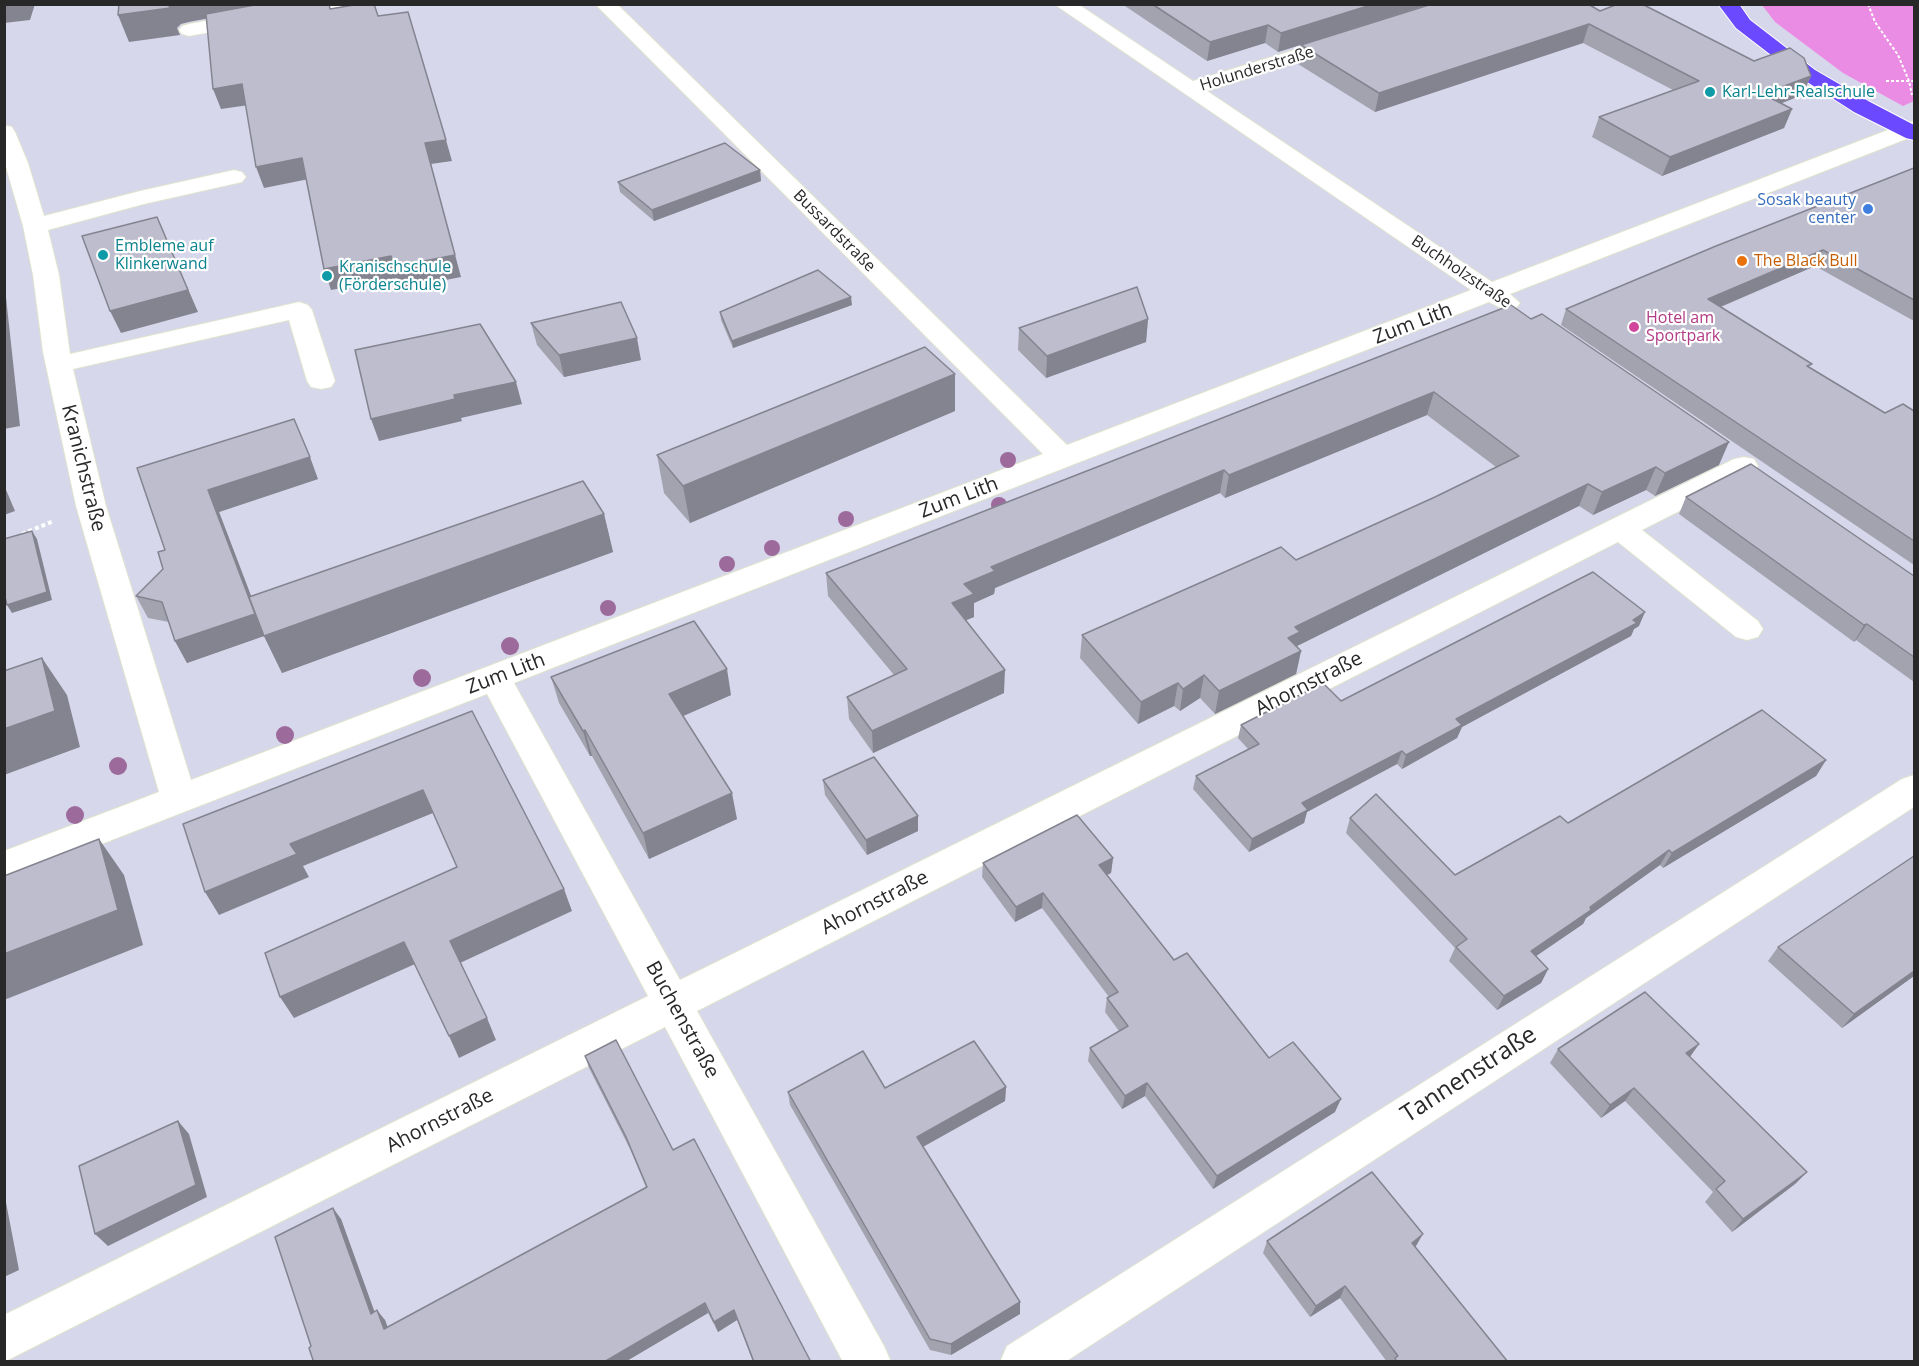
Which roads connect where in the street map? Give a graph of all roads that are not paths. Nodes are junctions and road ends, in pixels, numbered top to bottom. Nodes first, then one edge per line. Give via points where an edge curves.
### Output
1 (333, 4) edge
2 (605, 4) edge
3 (1064, 4) edge
4 (1728, 4) edge
5 (189, 30) dead end
6 (1368, 34) edge
7 (1191, 89) junction
8 (1913, 131) edge
9 (4, 132) edge
10 (234, 177) dead end
11 (35, 226) junction
12 (1493, 293) junction
13 (1531, 320) edge
14 (59, 364) junction
15 (321, 381) dead end
16 (1063, 458) junction
17 (1744, 465) edge
18 (1620, 528) junction
19 (1747, 629) dead end
20 (495, 678) junction
21 (1914, 789) edge
22 (179, 800) junction
23 (4, 867) edge
24 (674, 1004) junction
25 (4, 1339) edge
26 (868, 1362) edge
27 (1023, 1362) edge

1 - 5 street
2 - 16 street, Bussardstraße
3 - 7 street, Buchholzstraße
4 - 8 main road via 1743,24 1808,74 1862,107
6 - 7 street, Holunderstraße
7 - 12 street, Buchholzstraße
8 - 12 street, Zum Lith
9 - 11 street, Kranichstraße via 18,163
10 - 11 street
11 - 14 street, Kranichstraße
12 - 13 street, Buchholzstraße
12 - 16 street, Zum Lith
14 - 15 street via 299,310
14 - 22 street, Kranichstraße via 91,506
16 - 20 street, Zum Lith
17 - 18 street, Ahornstraße
18 - 19 street
18 - 24 street, Ahornstraße
20 - 22 street, Zum Lith
20 - 24 street, Buchenstraße
21 - 27 street, Tannenstraße
22 - 23 street, Zum Lith
24 - 25 street, Ahornstraße
24 - 26 street, Buchenstraße

